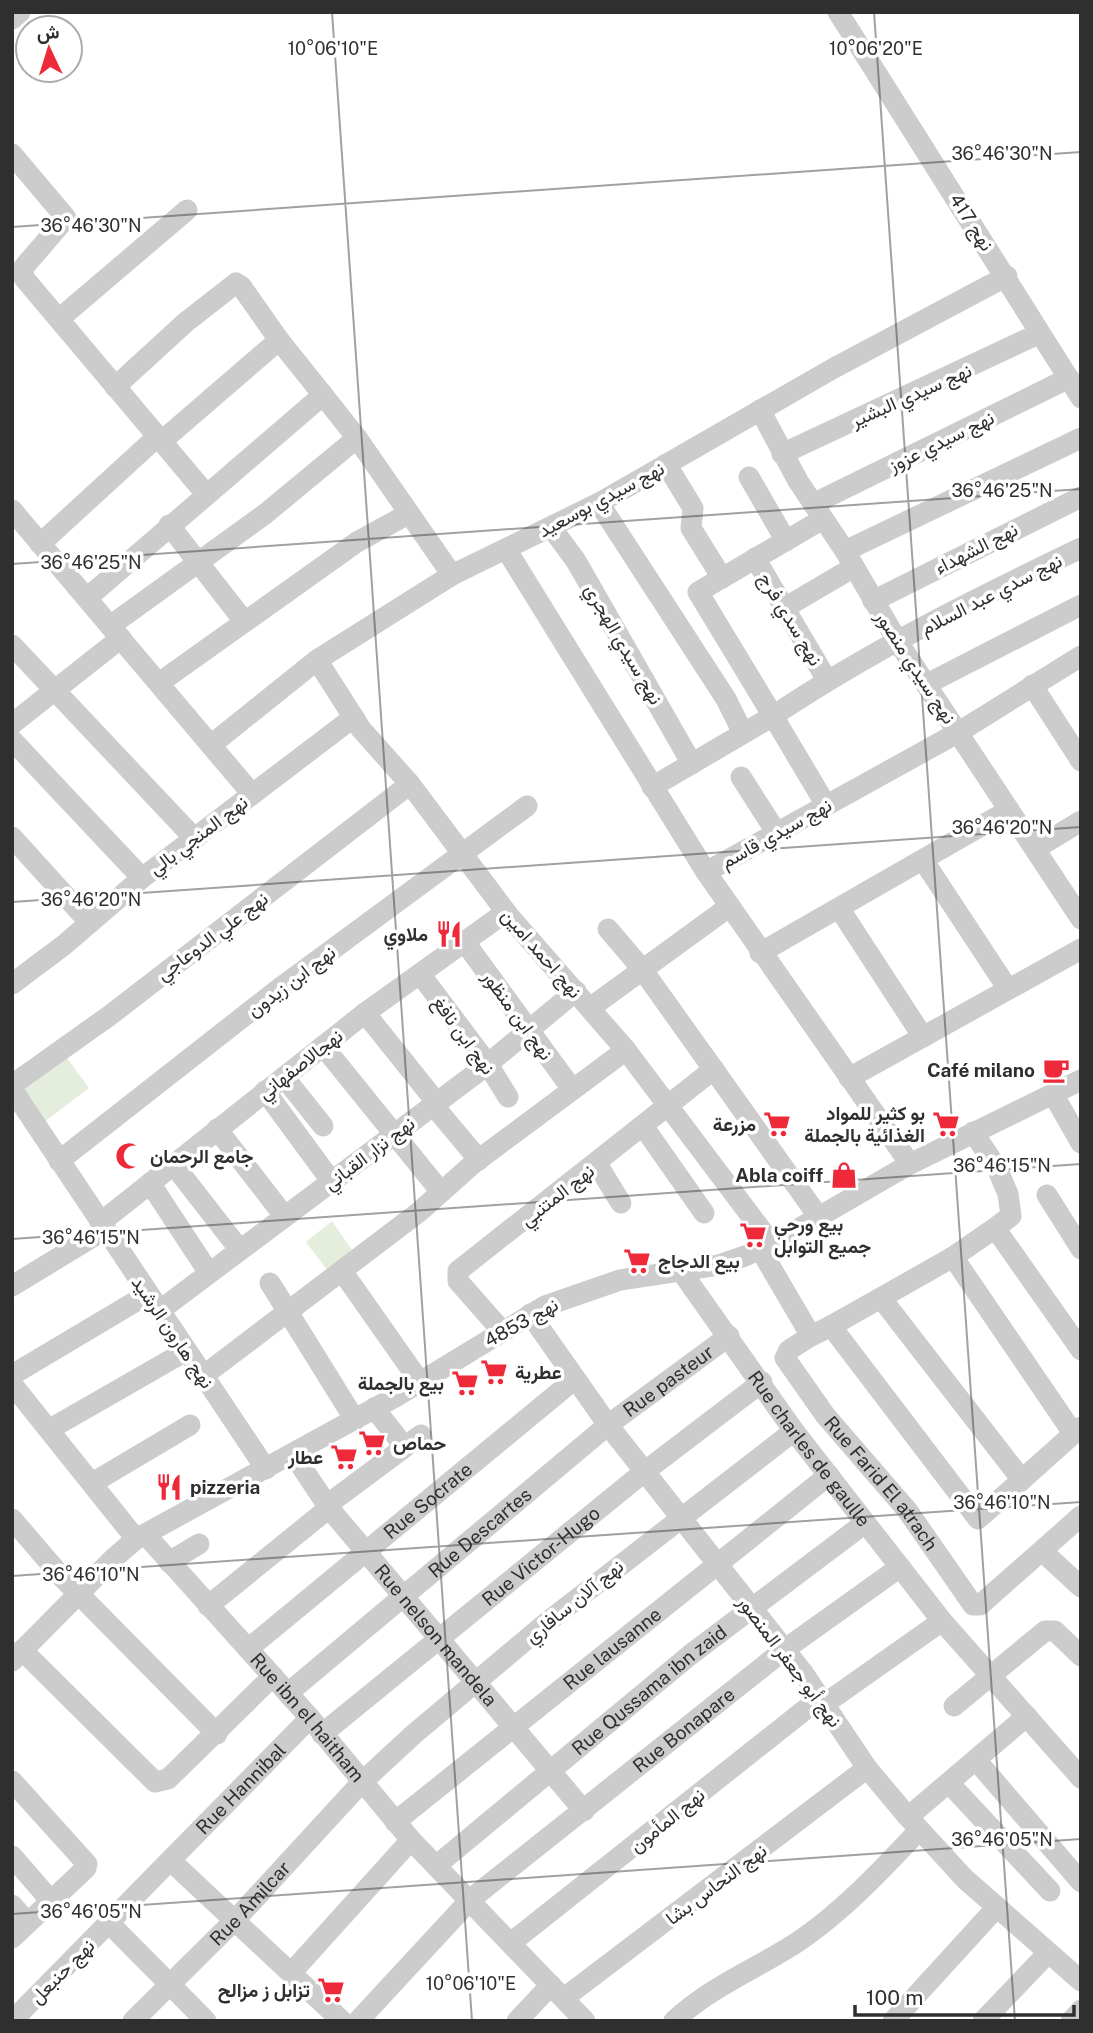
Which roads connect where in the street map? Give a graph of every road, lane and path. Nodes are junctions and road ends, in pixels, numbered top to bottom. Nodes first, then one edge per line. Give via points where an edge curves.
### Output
1 (20, 12) edge
2 (838, 12) edge
3 (12, 19) edge
4 (13, 158) edge
5 (187, 210) dead end
6 (1007, 276) junction
7 (59, 318) junction
8 (1038, 334) junction
9 (279, 340) junction
10 (1069, 378) junction
11 (115, 387) junction
12 (323, 395) junction
13 (1081, 398) edge
14 (760, 410) junction
15 (357, 438) junction
16 (1081, 438) edge
17 (160, 439) junction
18 (782, 454) junction
19 (666, 464) junction
20 (749, 477) dead end
21 (206, 494) junction
22 (1081, 497) edge
23 (599, 503) junction
24 (818, 511) junction
25 (408, 514) junction
26 (15, 518) edge
27 (169, 525) junction
28 (551, 527) junction
29 (786, 541) junction
30 (40, 544) junction
31 (1081, 548) edge
32 (506, 549) junction
33 (755, 558) junction
34 (849, 559) junction
35 (197, 562) junction
36 (452, 575) junction
37 (722, 578) junction
38 (87, 598) junction
39 (873, 601) junction
40 (1081, 605) edge
41 (786, 607) junction
42 (244, 621) junction
43 (115, 632) junction
44 (898, 642) junction
45 (12, 645) edge
46 (1081, 656) edge
47 (317, 660) junction
48 (827, 680) junction
49 (159, 683) junction
50 (927, 684) junction
51 (1032, 685) junction
52 (56, 692) junction
53 (773, 716) junction
54 (354, 718) junction
55 (12, 724) edge
56 (959, 732) junction
57 (743, 733) junction
58 (12, 740) edge
59 (211, 745) junction
60 (1081, 761) edge
61 (692, 764) junction
62 (741, 776) dead end
63 (410, 784) junction
64 (652, 787) junction
65 (252, 794) junction
66 (825, 805) junction
67 (527, 806) dead end
68 (1009, 810) junction
69 (1081, 821) edge
70 (776, 832) junction
71 (12, 837) edge
72 (195, 839) junction
73 (1035, 849) junction
74 (462, 851) junction
75 (923, 860) junction
76 (706, 872) junction
77 (142, 878) junction
78 (730, 906) junction
79 (839, 908) junction
80 (506, 912) junction
81 (1081, 919) edge
82 (90, 923) junction
83 (608, 929) dead end
84 (464, 941) junction
85 (1081, 949) edge
86 (760, 953) junction
87 (642, 969) junction
88 (420, 974) junction
89 (12, 984) edge
90 (1008, 989) junction
91 (576, 991) junction
92 (590, 1008) junction
93 (365, 1013) junction
94 (528, 1030) junction
95 (923, 1037) junction
96 (323, 1046) junction
97 (626, 1050) junction
98 (487, 1063) junction
99 (714, 1069) junction
100 (284, 1077) junction
101 (849, 1079) junction
102 (1081, 1080) edge
103 (12, 1087) edge
104 (572, 1089) junction
105 (265, 1091) junction
106 (1053, 1094) junction
107 (508, 1097) dead end
108 (435, 1104) junction
109 (669, 1106) junction
110 (323, 1126) dead end
111 (643, 1126) junction
112 (218, 1129) junction
113 (974, 1132) junction
114 (394, 1134) junction
115 (1081, 1143) edge
116 (479, 1160) junction
117 (59, 1161) junction
118 (173, 1164) junction
119 (597, 1164) junction
120 (910, 1164) junction
121 (332, 1182) junction
122 (150, 1183) junction
123 (442, 1192) junction
124 (1048, 1195) dead end
125 (621, 1203) dead end
126 (704, 1213) dead end
127 (818, 1216) junction
128 (285, 1217) junction
129 (102, 1226) junction
130 (995, 1228) junction
131 (766, 1246) junction
132 (1081, 1249) edge
133 (240, 1251) junction
134 (953, 1258) junction
135 (342, 1270) junction
136 (681, 1271) junction
137 (209, 1273) junction
138 (270, 1283) dead end
139 (12, 1286) edge
140 (881, 1298) junction
141 (153, 1303) junction
142 (289, 1311) junction
143 (530, 1314) junction
144 (831, 1326) junction
145 (502, 1331) junction
146 (729, 1336) junction
147 (811, 1336) junction
148 (1081, 1350) edge
149 (186, 1351) junction
150 (12, 1375) edge
151 (202, 1376) junction
152 (575, 1379) junction
153 (420, 1382) junction
154 (762, 1382) junction
155 (12, 1384) edge
156 (374, 1408) junction
157 (355, 1420) junction
158 (190, 1425) dead end
159 (608, 1425) junction
160 (50, 1429) junction
161 (1077, 1430) edge
162 (794, 1431) junction
163 (293, 1454) junction
164 (266, 1469) junction
165 (644, 1472) junction
166 (829, 1475) junction
167 (1022, 1480) junction
168 (94, 1482) junction
169 (328, 1506) junction
170 (1081, 1516) edge
171 (679, 1518) junction
172 (12, 1519) edge
173 (865, 1523) junction
174 (140, 1537) junction
175 (199, 1544) dead end
176 (1042, 1551) junction
177 (366, 1552) junction
178 (169, 1562) junction
179 (715, 1564) junction
180 (900, 1567) junction
181 (1081, 1587) edge
182 (78, 1593) junction
183 (402, 1595) junction
184 (208, 1606) junction
185 (751, 1608) junction
186 (942, 1621) junction
187 (439, 1639) junction
188 (248, 1648) junction
189 (784, 1650) junction
190 (16, 1653) edge
191 (1081, 1656) edge
192 (273, 1676) junction
193 (990, 1677) junction
194 (475, 1683) junction
195 (288, 1693) junction
196 (822, 1701) junction
197 (954, 1706) dead end
198 (1027, 1716) junction
199 (316, 1726) junction
200 (512, 1727) junction
201 (217, 1734) junction
202 (976, 1760) junction
203 (867, 1768) junction
204 (550, 1770) junction
205 (1081, 1778) edge
206 (12, 1781) edge
207 (362, 1782) junction
208 (949, 1783) junction
209 (584, 1811) junction
210 (395, 1822) junction
211 (913, 1824) junction
212 (411, 1840) junction
213 (12, 1856) edge
214 (171, 1861) junction
215 (437, 1865) junction
216 (1081, 1882) edge
217 (1050, 1891) dead end
218 (471, 1899) junction
219 (51, 1901) junction
220 (12, 1905) edge
221 (997, 1907) junction
222 (236, 1919) junction
223 (28, 1923) junction
224 (109, 1923) junction
225 (12, 1938) edge
226 (512, 1942) junction
227 (1048, 1953) junction
228 (292, 1972) junction
229 (1081, 1981) edge
230 (171, 1983) junction
231 (558, 1991) junction
232 (1081, 2010) edge
233 (12, 2021) edge
234 (133, 2021) edge
235 (206, 2021) edge
236 (342, 2021) edge
237 (358, 2021) edge
238 (517, 2021) edge
239 (585, 2021) edge
240 (674, 2021) edge
241 (893, 2021) edge
242 (983, 2021) edge
243 (1071, 2021) edge

1 - 3 street
2 - 6 street, نهج 417
4 - 7 street via 65,215 23,271
5 - 7 street
6 - 8 street, نهج 417
6 - 14 street, نهج سيدي بوسعيد
7 - 11 street
8 - 10 street, نهج 417
8 - 18 street, نهج سيدي البشير
9 - 11 street via 236,283
9 - 12 street
9 - 17 street
10 - 13 street, نهج 417
10 - 24 street, نهج سيدي عزوز
11 - 17 street
12 - 15 street
12 - 21 street
14 - 18 street, نهج سيدي منصور
14 - 19 street, نهج سيدي بوسعيد
15 - 25 street
15 - 35 street
16 - 34 street
17 - 21 street
17 - 30 street
18 - 24 street, نهج سيدي منصور
19 - 23 street, نهج سيدي بوسعيد
19 - 37 street via 693,508 691,528
20 - 29 street
21 - 27 street
22 - 39 street, نهج الشهداء
23 - 28 street, نهج سيدي بوسعيد
23 - 57 street via 726,699
24 - 29 street, نهج سيدي عزوز
24 - 34 street, نهج سيدي منصور
25 - 36 street
25 - 42 street via 357,542
26 - 30 street
27 - 35 street
27 - 38 street
28 - 32 street, نهج سيدي بوسعيد
28 - 61 street, نهج سيدي الهجري via 576,561
29 - 33 street, نهج سيدي عزوز
30 - 38 street
31 - 44 street, نهج سدي عبد السلام
32 - 36 street, نهج سيدي بوسعيد
32 - 64 street
33 - 37 street, نهج سيدي عزوز
33 - 41 street, نهج سدي فرج
34 - 39 street, نهج سيدي منصور
34 - 41 street
35 - 42 street
35 - 43 street
36 - 47 street, نهج سيدي بوسعيد
37 - 53 street, نهج سيدي عزوز via 698,592
38 - 43 street
39 - 44 street, نهج سيدي منصور
40 - 50 street
41 - 48 street, نهج سدي فرج
42 - 49 street
43 - 49 street
43 - 52 street
44 - 48 street, نهج سدي عبد السلام
44 - 50 street, نهج سيدي منصور
45 - 52 street
46 - 51 street, نهج سيدي قاسم
47 - 54 street, نهج احمد امين
47 - 59 street, نهج سيدي بوسعيد
48 - 53 street, نهج سدي عبد السلام
49 - 59 street
50 - 56 street, نهج سيدي منصور
51 - 56 street, نهج سيدي قاسم
51 - 60 street
52 - 55 street
52 - 72 street
53 - 57 street, نهج سدي عبد السلام
53 - 66 street
54 - 63 street, نهج احمد امين
54 - 65 street, نهج المنجي بالي
56 - 66 street, نهج سيدي قاسم
56 - 68 street, نهج سيدي منصور
57 - 61 street, نهج سدي عبد السلام
58 - 77 street
59 - 65 street
61 - 64 street, نهج سدي عبد السلام
62 - 70 street
63 - 74 street, نهج احمد امين
63 - 103 street, نهج علي الدوعاجي
64 - 76 street
65 - 72 street, نهج المنجي بالي
66 - 70 street, نهج سيدي قاسم
67 - 74 street, نهج ابن زيدون
68 - 73 street, نهج سيدي منصور
68 - 75 street
69 - 73 street
70 - 76 street, نهج سيدي قاسم
71 - 82 street
72 - 77 street, نهج المنجي بالي
73 - 81 street, نهج سيدي منصور
74 - 80 street, نهج احمد امين
74 - 117 street, نهج ابن زيدون
75 - 79 street
75 - 90 street
76 - 78 street, نهج سيدي قاسم
77 - 82 street, نهج المنجي بالي
78 - 86 street, نهج سيدي قاسم
78 - 87 street
79 - 86 street
79 - 95 street
80 - 84 street, نهجالاصفهاني
80 - 91 street, نهج احمد امين
82 - 89 street, نهج المنجي بالي
83 - 87 street
84 - 88 street, نهجالاصفهاني
84 - 94 street, نهج ابن منظور
85 - 90 street
86 - 101 street, نهج سيدي قاسم
87 - 92 street
87 - 99 street
88 - 93 street, نهجالاصفهاني
88 - 98 street, نهج ابن نافغ
90 - 95 street
91 - 92 street, نهج احمد امين
91 - 94 street, نهج نزار القباني
92 - 97 street, نهج احمد امين
93 - 96 street, نهجالاصفهاني
93 - 108 street
94 - 98 street, نهج نزار القباني
94 - 104 street, نهج ابن منظور
95 - 101 street
96 - 100 street, نهجالاصفهاني
96 - 114 street
97 - 104 street
97 - 109 street, نهج احمد امين
98 - 107 street, نهج ابن نافغ
98 - 108 street, نهج نزار القباني
99 - 109 street, نهج المتنبي
99 - 127 street
100 - 105 street, نهجالاصفهاني
100 - 110 street
101 - 120 street, نهج سيدي قاسم
102 - 106 street, نهج 4853
103 - 117 street, نهج هارون الرشيد
104 - 116 street
105 - 112 street, نهجالاصفهاني
105 - 121 street
106 - 113 street, نهج 4853
106 - 115 street
108 - 114 street, نهج نزار القباني
108 - 116 street
109 - 111 street, نهج المتنبي
109 - 131 street, نهج احمد امين
111 - 119 street, نهج المتنبي
111 - 126 street
112 - 118 street, نهجالاصفهاني
112 - 128 street
113 - 120 street, نهج 4853
113 - 130 street via 1008,1194 1011,1216
114 - 121 street, نهج نزار القباني
114 - 123 street
116 - 123 street
117 - 129 street, نهج هارون الرشيد
118 - 122 street, نهجالاصفهاني
118 - 133 street
119 - 125 street
119 - 145 street, نهج المتنبي via 458,1271 458,1281
120 - 127 street, نهج 4853
121 - 128 street, نهج نزار القباني
122 - 129 street, نهجالاصفهاني
122 - 137 street
123 - 135 street
124 - 132 street
127 - 131 street, نهج 4853
128 - 133 street, نهج نزار القباني
129 - 139 street, نهجالاصفهاني
129 - 141 street, نهج هارون الرشيد
130 - 134 street
130 - 148 street
131 - 136 street, نهج 4853 via 731,1261
131 - 147 street
133 - 137 street, نهج نزار القباني
134 - 140 street
134 - 161 street
135 - 142 street
135 - 153 street
136 - 143 street, نهج 4853 via 580,1291
136 - 146 street, Rue charles de gaulle
137 - 141 street, نهج نزار القباني
138 - 142 street
140 - 144 street
140 - 167 street
141 - 149 street, نهج هارون الرشيد
141 - 150 street, نهج نزار القباني
142 - 151 street
142 - 157 street
143 - 145 street, نهج 4853
143 - 152 street, نهج أبو جعفر المنصور
144 - 147 street
144 - 167 street via 978,1519
145 - 153 street, نهج 4853
146 - 154 street, Rue charles de gaulle
146 - 159 street, Rue pasteur
147 - 176 street, Rue Farid El atrach via 789,1350 785,1358 825,1415 907,1510 973,1605 980,1605
149 - 151 street, نهج هارون الرشيد
149 - 160 street
151 - 164 street, نهج هارون الرشيد
152 - 159 street, نهج أبو جعفر المنصور
152 - 177 street, Rue Socrate
153 - 156 street, نهج 4853
154 - 162 street, Rue charles de gaulle
154 - 165 street, Rue Victor-Hugo
155 - 160 street, Rue ibn el haitham
156 - 157 street, نهج 4853
156 - 169 street via 413,1441
157 - 163 street, نهج 4853
158 - 168 street
159 - 165 street, نهج أبو جعفر المنصور
159 - 183 street, Rue Descartes
160 - 168 street, Rue ibn el haitham
161 - 167 street
162 - 166 street, Rue charles de gaulle
162 - 171 street, نهج آلان سافاري
163 - 164 street, نهج 4853
163 - 169 street, Rue nelson mandela
164 - 174 street, نهج 4853
165 - 171 street, نهج أبو جعفر المنصور
165 - 187 street, Rue Victor-Hugo
166 - 173 street, Rue charles de gaulle
166 - 179 street, Rue lausanne
168 - 174 street, Rue ibn el haitham
169 - 177 street, Rue nelson mandela
169 - 184 street
170 - 176 street, Rue Farid El atrach
171 - 179 street, نهج أبو جعفر المنصور
171 - 194 street, نهج آلان سافاري
172 - 182 street
173 - 180 street, Rue charles de gaulle
173 - 185 street, Rue Qussama ibn zaid
174 - 178 street, Rue ibn el haitham
174 - 182 street, نهج 4853
175 - 178 street
176 - 181 street
177 - 183 street, Rue nelson mandela
177 - 188 street, Rue Socrate
178 - 184 street, Rue ibn el haitham
179 - 185 street, نهج أبو جعفر المنصور
179 - 200 street, Rue lausanne
180 - 186 street, Rue charles de gaulle
180 - 189 street, Rue Bonapare
182 - 190 street, نهج 4853
182 - 201 street via 172,1673
183 - 187 street, Rue nelson mandela
183 - 195 street, Rue Descartes
184 - 188 street, Rue ibn el haitham
185 - 189 street, نهج أبو جعفر المنصور
185 - 204 street, Rue Qussama ibn zaid
186 - 193 street, Rue charles de gaulle
186 - 196 street, نهج المأمون
187 - 194 street, Rue nelson mandela
187 - 199 street, Rue Victor-Hugo
188 - 192 street, Rue ibn el haitham
189 - 196 street, نهج أبو جعفر المنصور
189 - 209 street, Rue Bonapare
190 - 201 street via 155,1782 168,1779
191 - 193 street via 1051,1630
192 - 195 street, Rue ibn el haitham
192 - 201 street
193 - 197 street
193 - 198 street, Rue charles de gaulle
194 - 200 street, Rue nelson mandela
194 - 207 street, نهج آلان سافاري
195 - 199 street, Rue ibn el haitham
196 - 203 street, نهج أبو جعفر المنصور
196 - 226 street, نهج المأمون
198 - 202 street
198 - 205 street, Rue charles de gaulle
199 - 207 street, Rue ibn el haitham
199 - 214 street, Rue Hannibal
200 - 204 street, Rue nelson mandela
200 - 210 street, Rue lausanne
202 - 208 street
202 - 216 street
203 - 211 street, نهج أبو جعفر المنصور
203 - 231 street, نهج النحاس بشا
204 - 209 street, Rue nelson mandela
204 - 215 street, Rue Qussama ibn zaid
206 - 219 street via 87,1864
207 - 210 street, Rue ibn el haitham
207 - 222 street, Rue Amilcar
208 - 211 street
208 - 217 street
209 - 218 street, Rue Bonapare
210 - 212 street, Rue ibn el haitham
211 - 221 street, نهج أبو جعفر المنصور
211 - 240 street via 835,1914 796,1943 718,1987
212 - 215 street, Rue ibn el haitham
212 - 228 street
213 - 219 street
214 - 222 street
214 - 224 street, نهج حنبعل
215 - 218 street, Rue ibn el haitham
218 - 226 street, Rue ibn el haitham
218 - 237 street, Rue Bonapare
219 - 223 street
220 - 223 street
221 - 227 street, نهج أبو جعفر المنصور
221 - 241 street
222 - 228 street
222 - 230 street, Rue Amilcar
223 - 225 street
224 - 230 street
224 - 233 street, نهج حنبعل
226 - 231 street, Rue ibn el haitham
227 - 229 street, نهج أبو جعفر المنصور
227 - 242 street
228 - 236 street
230 - 234 street, Rue Amilcar
230 - 235 street
231 - 238 street, نهج النحاس بشا
231 - 239 street, Rue ibn el haitham
232 - 243 street

